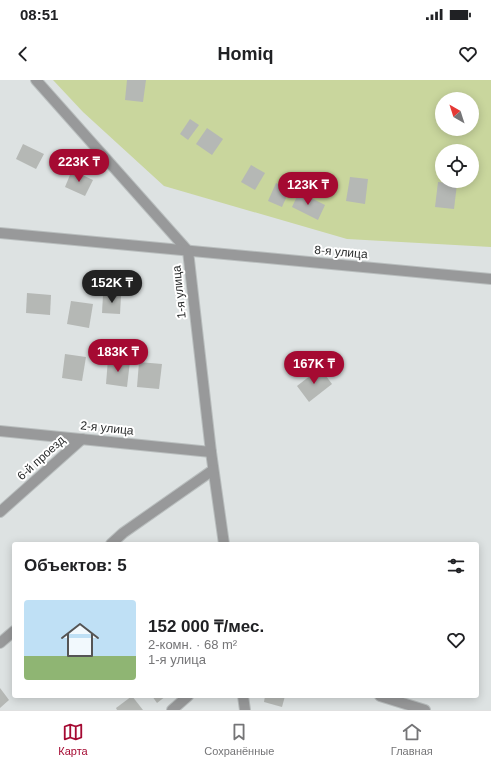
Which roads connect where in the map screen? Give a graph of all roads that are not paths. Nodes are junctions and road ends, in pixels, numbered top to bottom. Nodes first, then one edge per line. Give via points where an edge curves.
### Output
1 (36, 80) edge
2 (0, 233) edge
3 (188, 251) junction
4 (491, 279) edge
5 (0, 431) edge
6 (82, 439) junction
7 (211, 452) junction
8 (213, 470) junction
9 (0, 512) edge
10 (113, 542) edge
11 (224, 542) edge
12 (12, 633) edge
13 (0, 643) edge
14 (186, 698) edge
15 (243, 698) edge
16 (386, 698) edge
17 (172, 710) edge
18 (245, 710) edge
19 (425, 710) edge

1 - 3 street
2 - 3 street, 1-я улица
3 - 4 street, 8-я улица
3 - 7 street, 1-я улица
5 - 6 street, 2-я улица
6 - 7 street, 2-я улица
6 - 9 street, 6-й проезд
7 - 8 street, 1-я улица
8 - 10 street
8 - 11 street, 1-я улица
12 - 13 street
14 - 17 street
15 - 18 street
16 - 19 street

